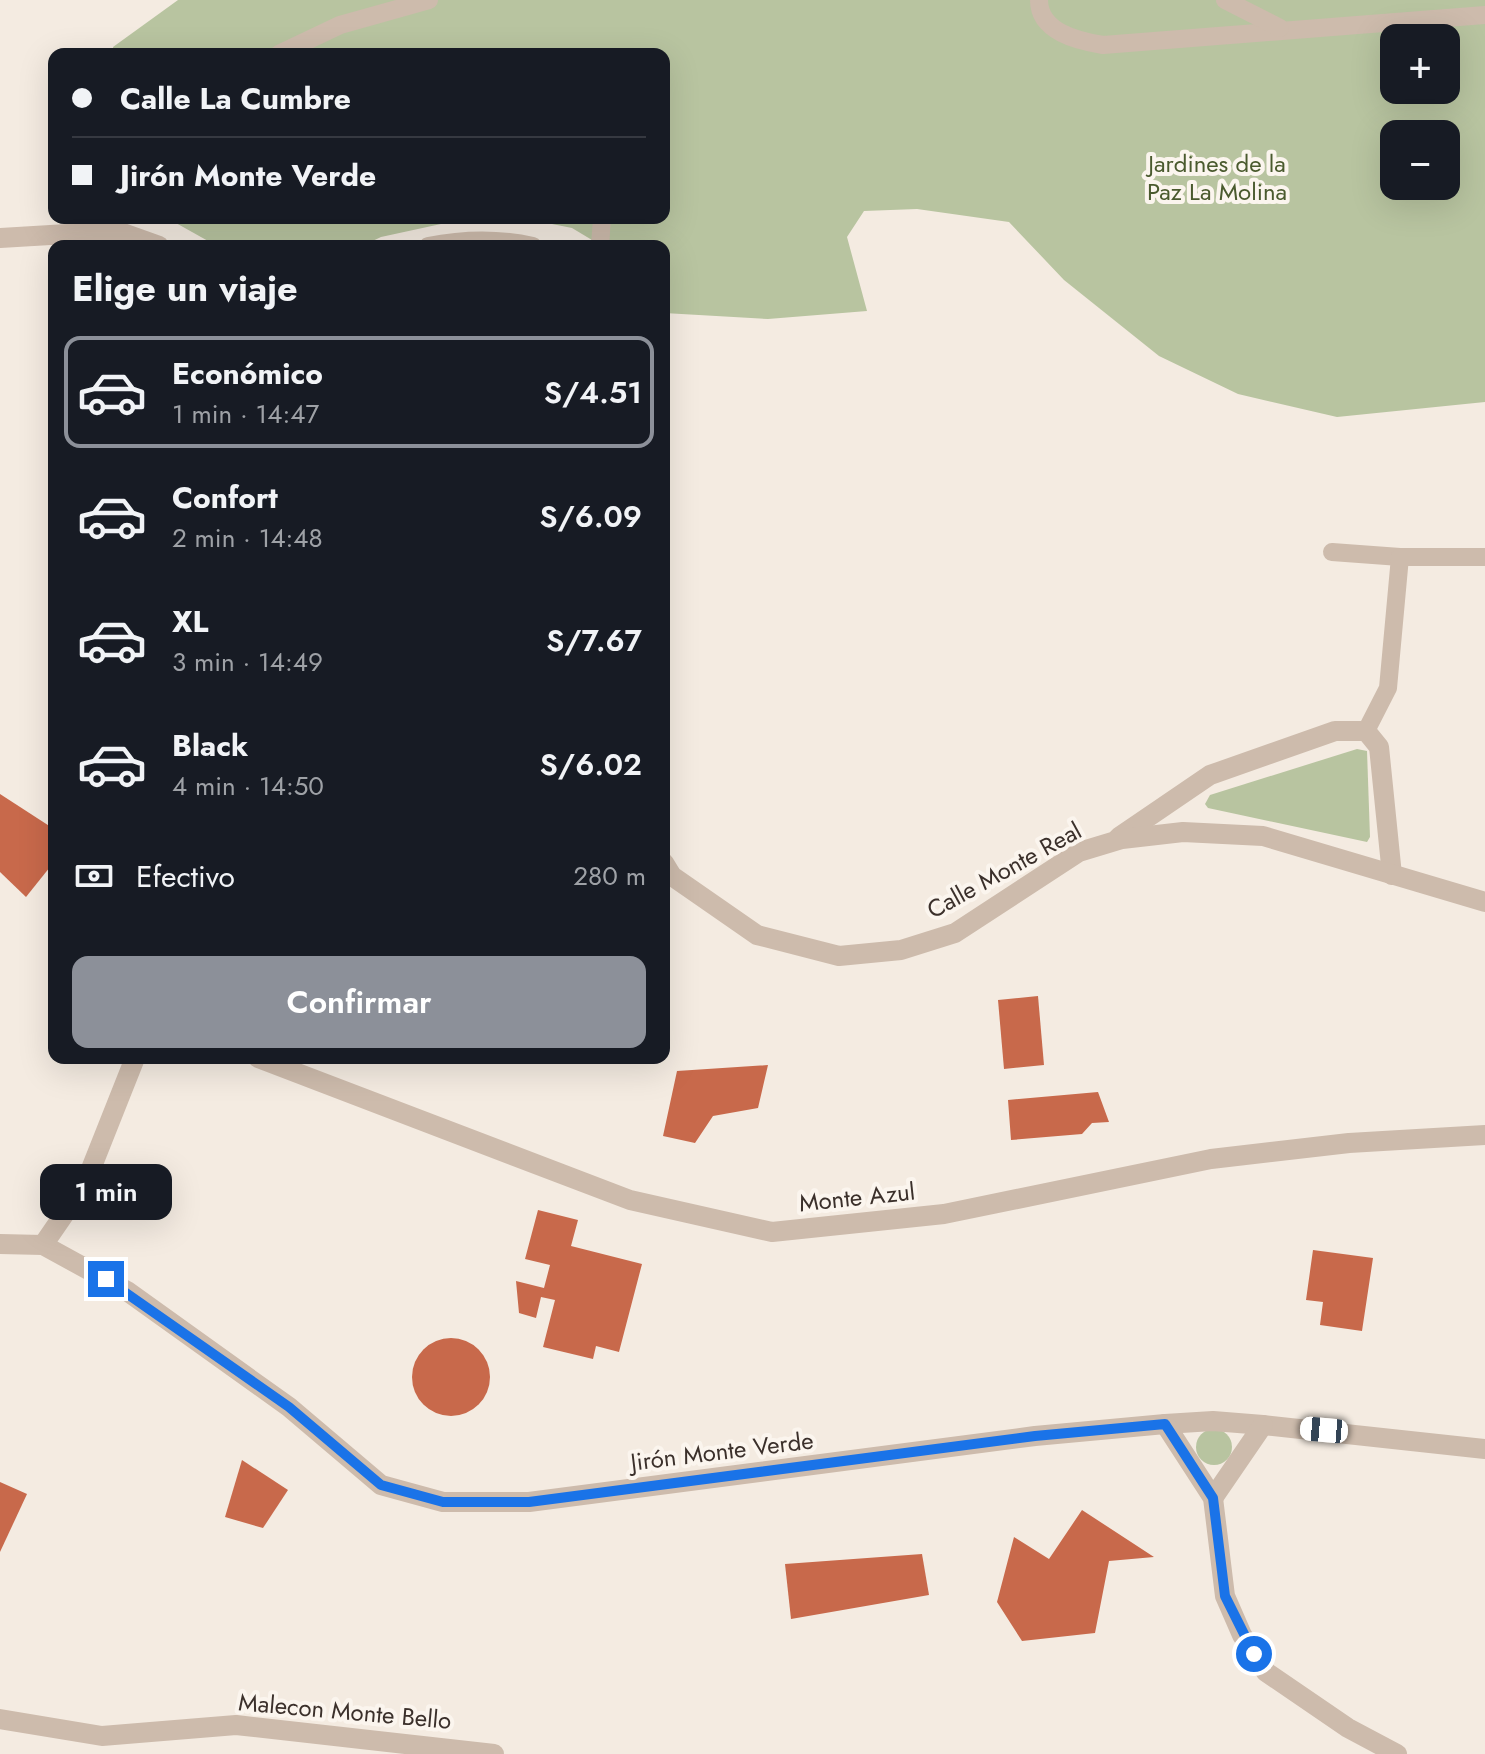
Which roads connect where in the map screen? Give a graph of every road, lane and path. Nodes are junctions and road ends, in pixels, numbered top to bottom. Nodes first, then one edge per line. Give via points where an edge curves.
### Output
1 (429, 0) edge
2 (1039, 0) edge
3 (1225, 0) edge
4 (1485, 15) edge
5 (1283, 30) junction
6 (292, 48) edge
7 (0, 238) edge
8 (142, 240) edge
9 (457, 240) edge
10 (506, 240) edge
11 (1332, 552) dead end
12 (1400, 557) junction
13 (1485, 557) edge
14 (1366, 731) junction
15 (1112, 842) junction
16 (670, 873) edge
17 (1392, 875) junction
18 (1485, 902) edge
19 (133, 1064) edge
20 (274, 1064) edge
21 (1485, 1135) edge
22 (0, 1244) edge
23 (43, 1245) junction
24 (1165, 1424) junction
25 (1263, 1425) junction
26 (1485, 1449) edge
27 (1213, 1498) junction
28 (0, 1719) edge
29 (494, 1754) edge
30 (1397, 1754) edge

1 - 6 lane via 340,25
2 - 5 lane via 1052,26 1075,40 1103,45
3 - 5 lane
4 - 5 lane
7 - 8 street via 117,231
9 - 10 lane
11 - 12 lane
12 - 13 lane
12 - 14 lane via 1388,688
14 - 15 street via 1335,731 1210,775
14 - 17 street via 1379,747
15 - 16 street, Calle Monte Real via 1079,852 955,933 901,950 839,956 757,935
15 - 17 street, Calle Monte Real via 1183,832 1263,836
17 - 18 street, Calle Monte Real
19 - 23 street via 85,1184
20 - 21 street, Monte Azul via 630,1200 772,1232 944,1214 1211,1159
22 - 23 street
23 - 24 street, Jirón Monte Verde via 139,1300 289,1407 381,1485 443,1502 529,1502
24 - 25 street, Jirón Monte Verde
24 - 27 street
25 - 26 street, Jirón Monte Verde
25 - 27 street
27 - 30 street via 1225,1596 1266,1672
28 - 29 street, Malecon Monte Bello via 102,1736 236,1725

